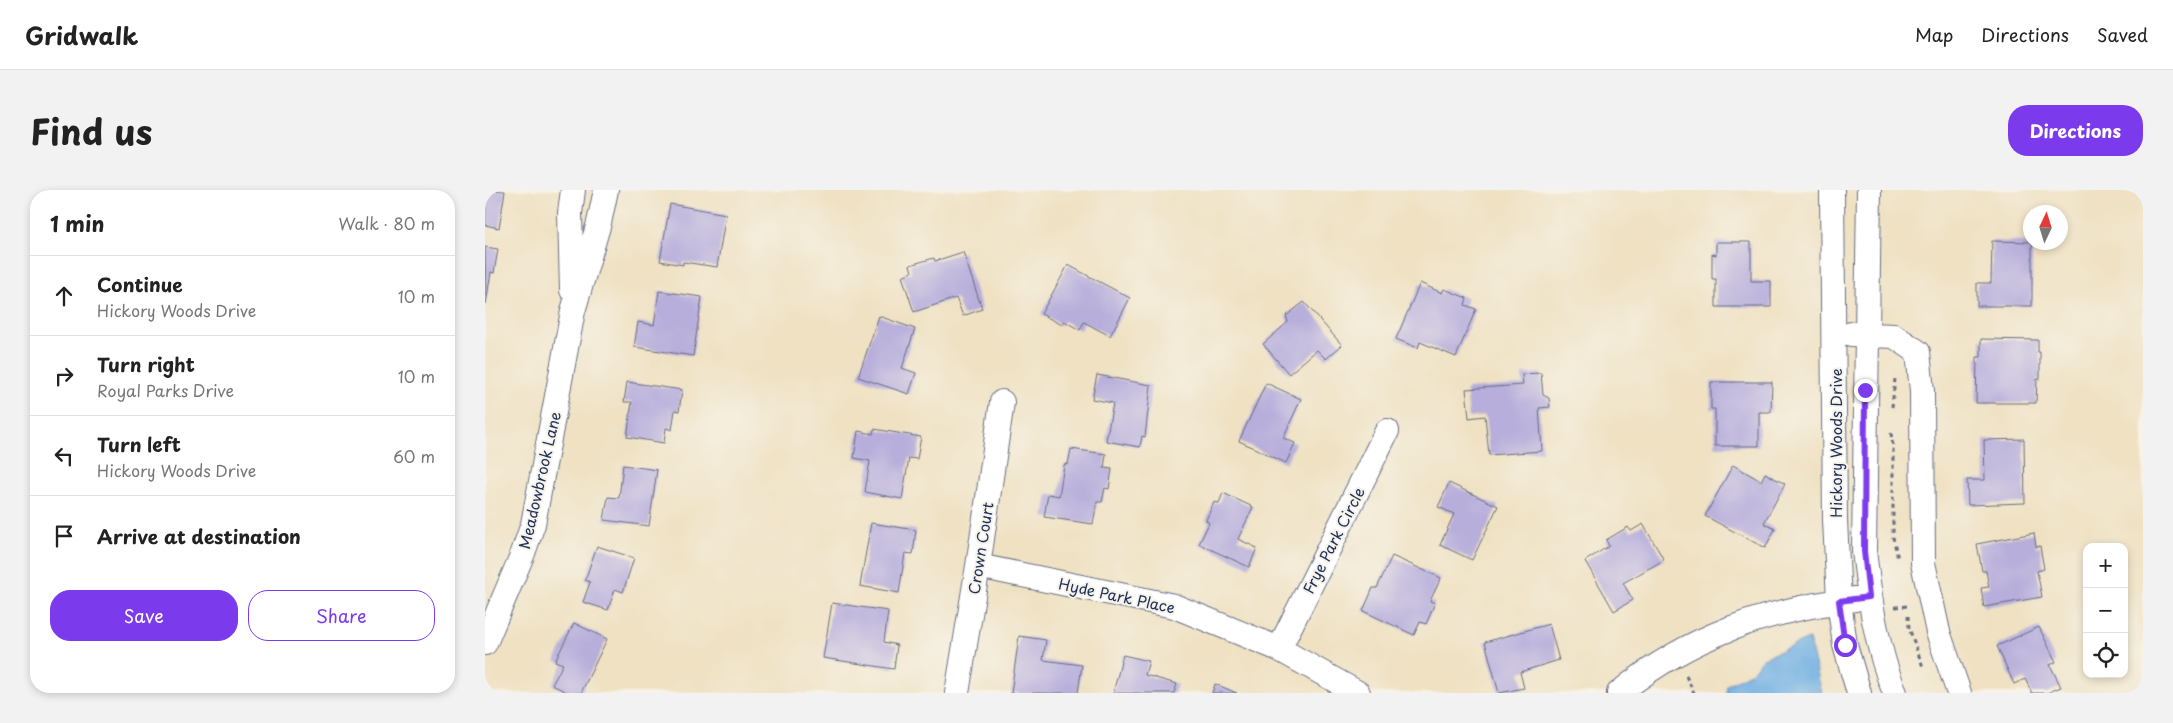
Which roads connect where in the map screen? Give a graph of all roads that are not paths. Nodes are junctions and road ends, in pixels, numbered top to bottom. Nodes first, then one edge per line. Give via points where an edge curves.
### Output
1 (573, 190) edge
2 (606, 190) edge
3 (1832, 190) edge
4 (1869, 190) edge
5 (573, 311) junction
6 (1834, 333) junction
7 (1866, 335) junction
8 (1001, 402) dead end
9 (1387, 432) dead end
10 (978, 566) junction
11 (1869, 597) junction
12 (1839, 601) junction
13 (485, 643) edge
14 (1279, 649) junction
15 (957, 693) edge
16 (1358, 693) edge
17 (1619, 693) edge
18 (1859, 693) edge
19 (1895, 693) edge
20 (1959, 693) edge

1 - 5 street, Meadowbrook Lane via 570,214
2 - 5 street, Meadowbrook Lane
3 - 6 street, Hickory Woods Drive
4 - 7 street, Hickory Woods Drive
5 - 13 street, Meadowbrook Lane via 533,524
6 - 7 street
6 - 12 street, Hickory Woods Drive
7 - 11 street, Hickory Woods Drive via 1864,551
7 - 20 street via 1894,336 1918,352 1923,563 1938,632
8 - 10 street, Crown Court
9 - 14 street, Frye Park Circle
10 - 14 street, Hyde Park Place via 1174,606
10 - 15 street, Crown Court
11 - 12 street
11 - 19 street, Hickory Woods Drive
12 - 17 street via 1776,612 1725,629 1676,652
12 - 18 street, Hickory Woods Drive via 1845,645
14 - 16 street, Hyde Park Place

